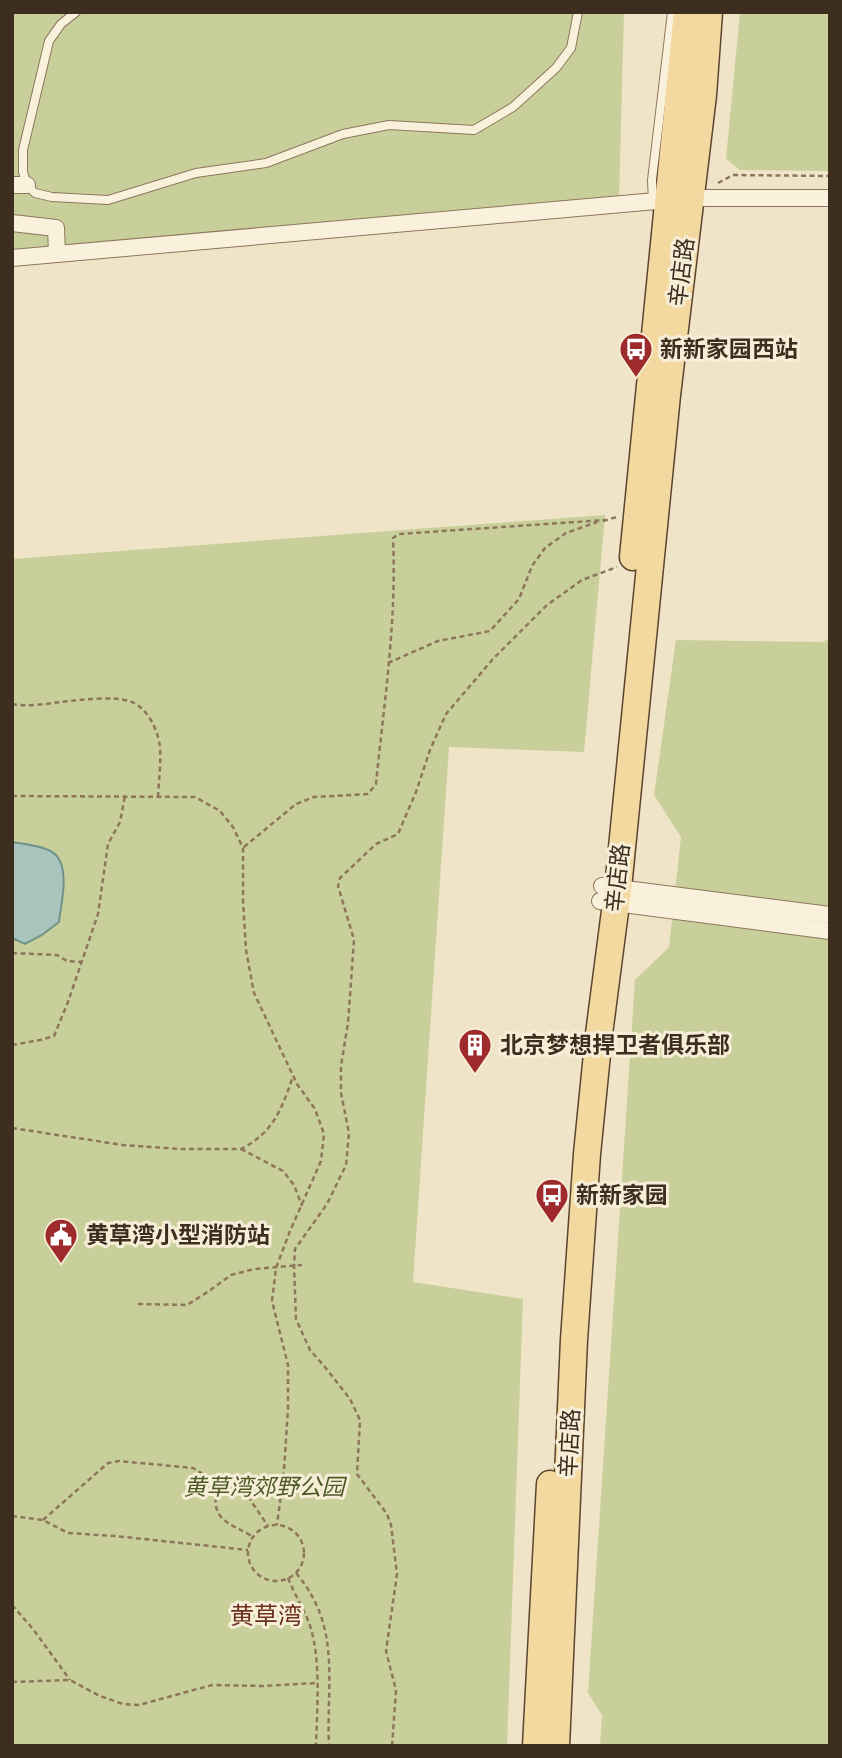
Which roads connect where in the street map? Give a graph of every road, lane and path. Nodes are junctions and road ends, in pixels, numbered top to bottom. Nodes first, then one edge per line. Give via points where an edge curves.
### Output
1 (76, 12) edge
2 (578, 12) edge
3 (672, 12) edge
4 (687, 12) edge
5 (709, 12) edge
6 (830, 176) edge
7 (20, 185) edge
8 (830, 198) edge
9 (671, 199) junction
10 (12, 223) edge
11 (57, 254) junction
12 (12, 258) edge
13 (637, 510) junction
14 (605, 520) junction
15 (632, 562) junction
16 (388, 663) junction
17 (12, 704) edge
18 (12, 796) edge
19 (125, 796) junction
20 (158, 797) junction
21 (243, 848) junction
22 (609, 894) junction
23 (830, 915) edge
24 (830, 931) edge
25 (12, 953) edge
26 (81, 962) junction
27 (12, 1045) edge
28 (293, 1076) junction
29 (12, 1128) edge
30 (241, 1149) junction
31 (302, 1206) junction
32 (302, 1265) dead end
33 (294, 1266) junction
34 (276, 1268) junction
35 (138, 1304) dead end
36 (218, 1489) junction
37 (12, 1516) edge
38 (43, 1520) junction
39 (278, 1525) junction
40 (268, 1526) junction
41 (253, 1536) junction
42 (248, 1550) junction
43 (296, 1573) junction
44 (289, 1578) junction
45 (12, 1605) edge
46 (70, 1680) junction
47 (12, 1682) edge
48 (317, 1682) junction
49 (316, 1746) edge
50 (329, 1746) edge
51 (392, 1746) edge
52 (536, 1746) edge
53 (556, 1746) edge

1 - 7 lane via 49,41 23,150
2 - 7 lane via 571,48 556,68 513,107 474,130 389,125 343,134 267,163 196,173 108,200 52,197
3 - 9 lane via 652,180
4 - 9 main road, 辛店路
5 - 9 main road, 辛店路 via 703,95
6 - 9 path via 733,175
8 - 9 street
9 - 11 street
9 - 13 main road, 辛店路
9 - 22 main road, 辛店路 via 667,396
10 - 11 street via 56,228
11 - 12 street
13 - 14 path
13 - 15 main road, 辛店路
14 - 16 path via 566,533 545,548 519,599 490,631 438,641
14 - 16 path via 399,534 393,538
15 - 22 main road, 辛店路
15 - 33 path via 582,580 547,605 494,659 446,714 398,834 376,844 340,878 338,886 354,940 341,1066 349,1133 346,1165 327,1204 295,1250
16 - 21 path via 376,784 368,794 314,797 296,804
17 - 20 path via 99,699 136,704 152,722 159,744
18 - 19 path
19 - 20 path
19 - 26 path via 120,822 108,844 98,914
20 - 21 path via 195,797 220,811
21 - 28 path via 246,950 254,993
22 - 23 street
22 - 24 street
22 - 52 main road, 辛店路 via 577,1101 565,1225
22 - 53 main road, 辛店路 via 574,1340
25 - 26 path via 57,955
26 - 27 path via 54,1036
28 - 30 path via 271,1126
28 - 31 path via 315,1109 324,1134 321,1161
29 - 30 path via 123,1145
30 - 31 path via 284,1171
31 - 34 path
32 - 33 path
33 - 34 path
33 - 51 path via 296,1319 310,1350 350,1399 359,1420 357,1474 391,1525 397,1574 386,1651 396,1690
34 - 35 path via 231,1275 187,1305
34 - 39 path via 272,1301 289,1365
36 - 38 path via 193,1468 119,1461 108,1464
36 - 40 path via 245,1492
36 - 41 path via 216,1511
37 - 38 path
38 - 42 path via 68,1533
39 - 40 path
39 - 43 path via 300,1539 304,1557
40 - 41 path
41 - 42 path
42 - 44 path via 249,1564 262,1578
43 - 44 path
43 - 50 path via 308,1588 327,1637
44 - 48 path via 311,1628
45 - 46 path
46 - 47 path
46 - 48 path via 100,1696 139,1705 212,1685
48 - 49 path

